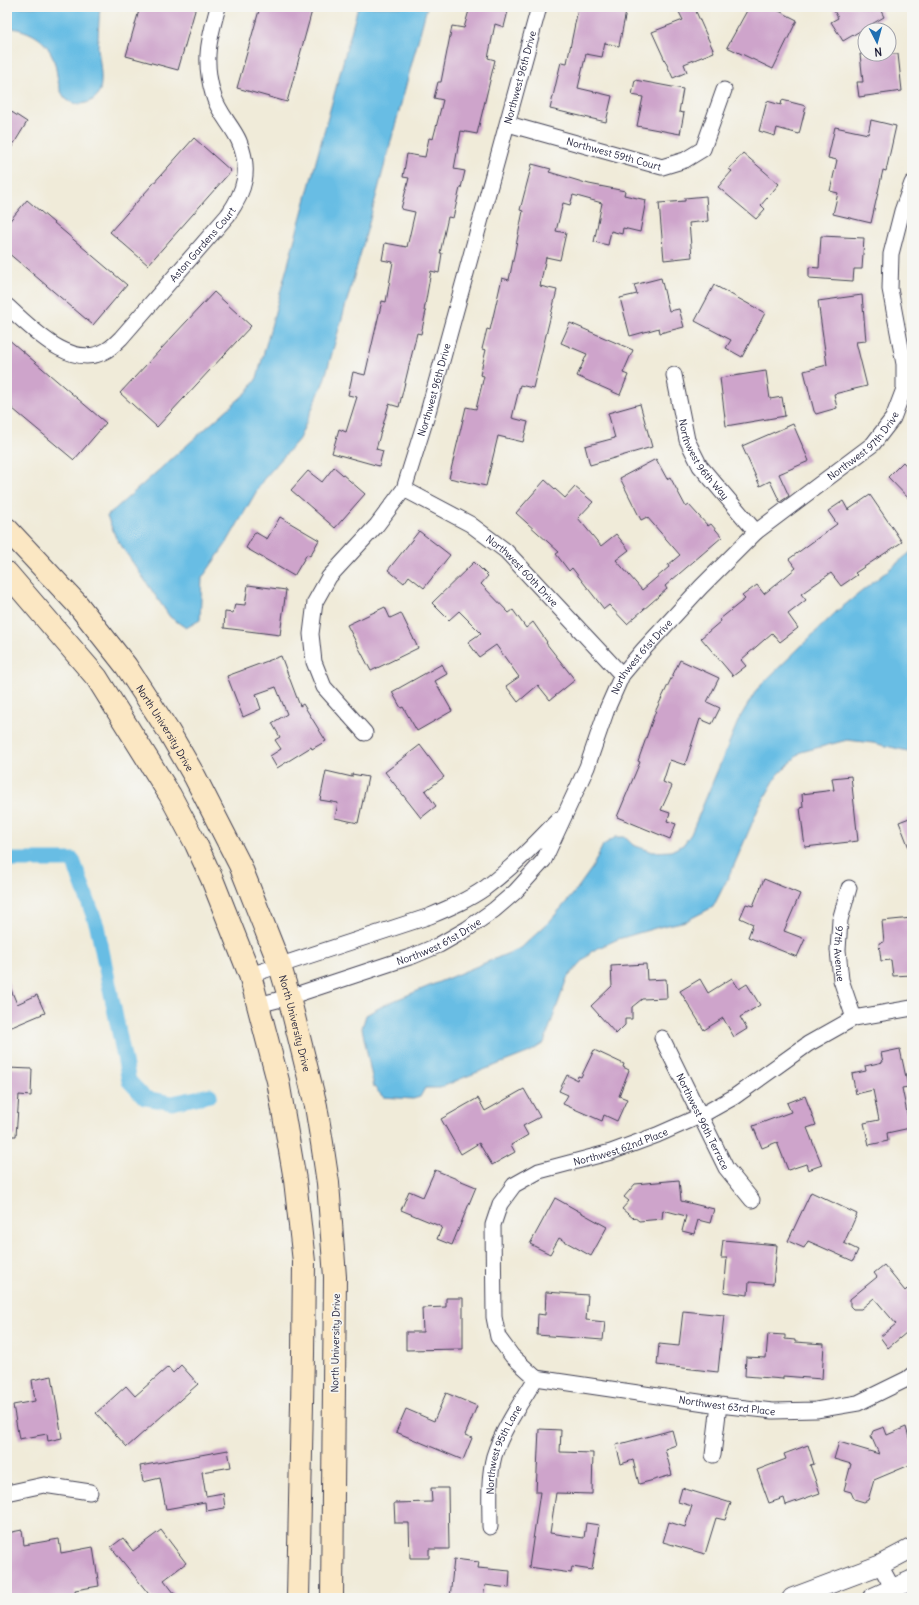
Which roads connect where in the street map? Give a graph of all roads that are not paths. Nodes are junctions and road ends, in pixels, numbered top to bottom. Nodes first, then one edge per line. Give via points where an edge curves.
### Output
1 (218, 7) edge
2 (539, 7) edge
3 (724, 90) dead end
4 (508, 124) junction
5 (912, 183) edge
6 (7, 306) edge
7 (674, 375) dead end
8 (404, 489) junction
9 (7, 529) edge
10 (756, 532) junction
11 (7, 573) edge
12 (622, 675) junction
13 (366, 733) dead end
14 (568, 809) junction
15 (849, 888) dead end
16 (280, 966) junction
17 (250, 975) junction
18 (289, 997) junction
19 (258, 1004) junction
20 (912, 1008) edge
21 (854, 1018) junction
22 (662, 1038) dead end
23 (700, 1116) junction
24 (752, 1200) dead end
25 (912, 1375) edge
26 (536, 1378) junction
27 (718, 1405) junction
28 (713, 1454) dead end
29 (90, 1492) dead end
30 (7, 1493) edge
31 (490, 1527) dead end
32 (912, 1550) edge
33 (880, 1564) junction
34 (912, 1580) edge
35 (896, 1594) edge
36 (298, 1598) edge
37 (332, 1598) edge
38 (792, 1598) edge
39 (872, 1598) edge

1 - 6 street, Aston Gardens Court via 208,42 208,68 213,95 239,141 245,173 239,199 228,215 121,338 106,351 90,356 66,351 52,344
2 - 4 street, Northwest 96th Drive
3 - 4 street, Northwest 59th Court via 702,149 685,160 662,167
4 - 8 street, Northwest 96th Drive
5 - 10 street, Northwest 97th Drive via 890,254 890,289 904,364 904,389 893,418 873,444
7 - 10 street, Northwest 96th Way via 687,440 700,466
8 - 12 street, Northwest 60th Drive via 470,524 506,551
8 - 13 street, Northwest 96th Drive via 376,525 329,577 316,602 311,634 314,662 324,687
9 - 16 main road, North University Drive via 78,605 126,666 169,732 240,865
10 - 12 street, Northwest 61st Drive via 653,638
11 - 17 main road via 97,678 170,795 196,844
12 - 14 street, Northwest 61st Drive
14 - 16 street, Northwest 61st Drive via 528,852 485,888 459,904
14 - 18 street, Northwest 61st Drive via 544,860 515,892 467,929 413,956
15 - 21 street, 97th Avenue via 840,920 838,950 841,980
16 - 17 street, Northwest 61st Drive
16 - 18 main road, North University Drive
17 - 19 main road
18 - 19 street, Northwest 61st Drive
18 - 37 main road, North University Drive via 321,1136 336,1277
19 - 36 main road via 278,1081 295,1180 304,1262
20 - 21 street, Northwest 62nd Place
21 - 23 street, Northwest 62nd Place via 808,1044 734,1097
22 - 23 street, Northwest 96th Terrace
23 - 24 street, Northwest 96th Terrace via 726,1168
23 - 26 street, Northwest 62nd Place via 611,1152 539,1171 514,1185 500,1204 493,1225 494,1317 498,1337 512,1356
25 - 27 street, Northwest 63rd Place via 858,1403 816,1410 773,1411
26 - 27 street, Northwest 63rd Place
26 - 31 street, Northwest 95th Lane via 507,1425 494,1456 490,1483
27 - 28 street
29 - 30 street via 44,1485
32 - 33 street
33 - 35 street
33 - 38 street
34 - 35 street
35 - 39 street

